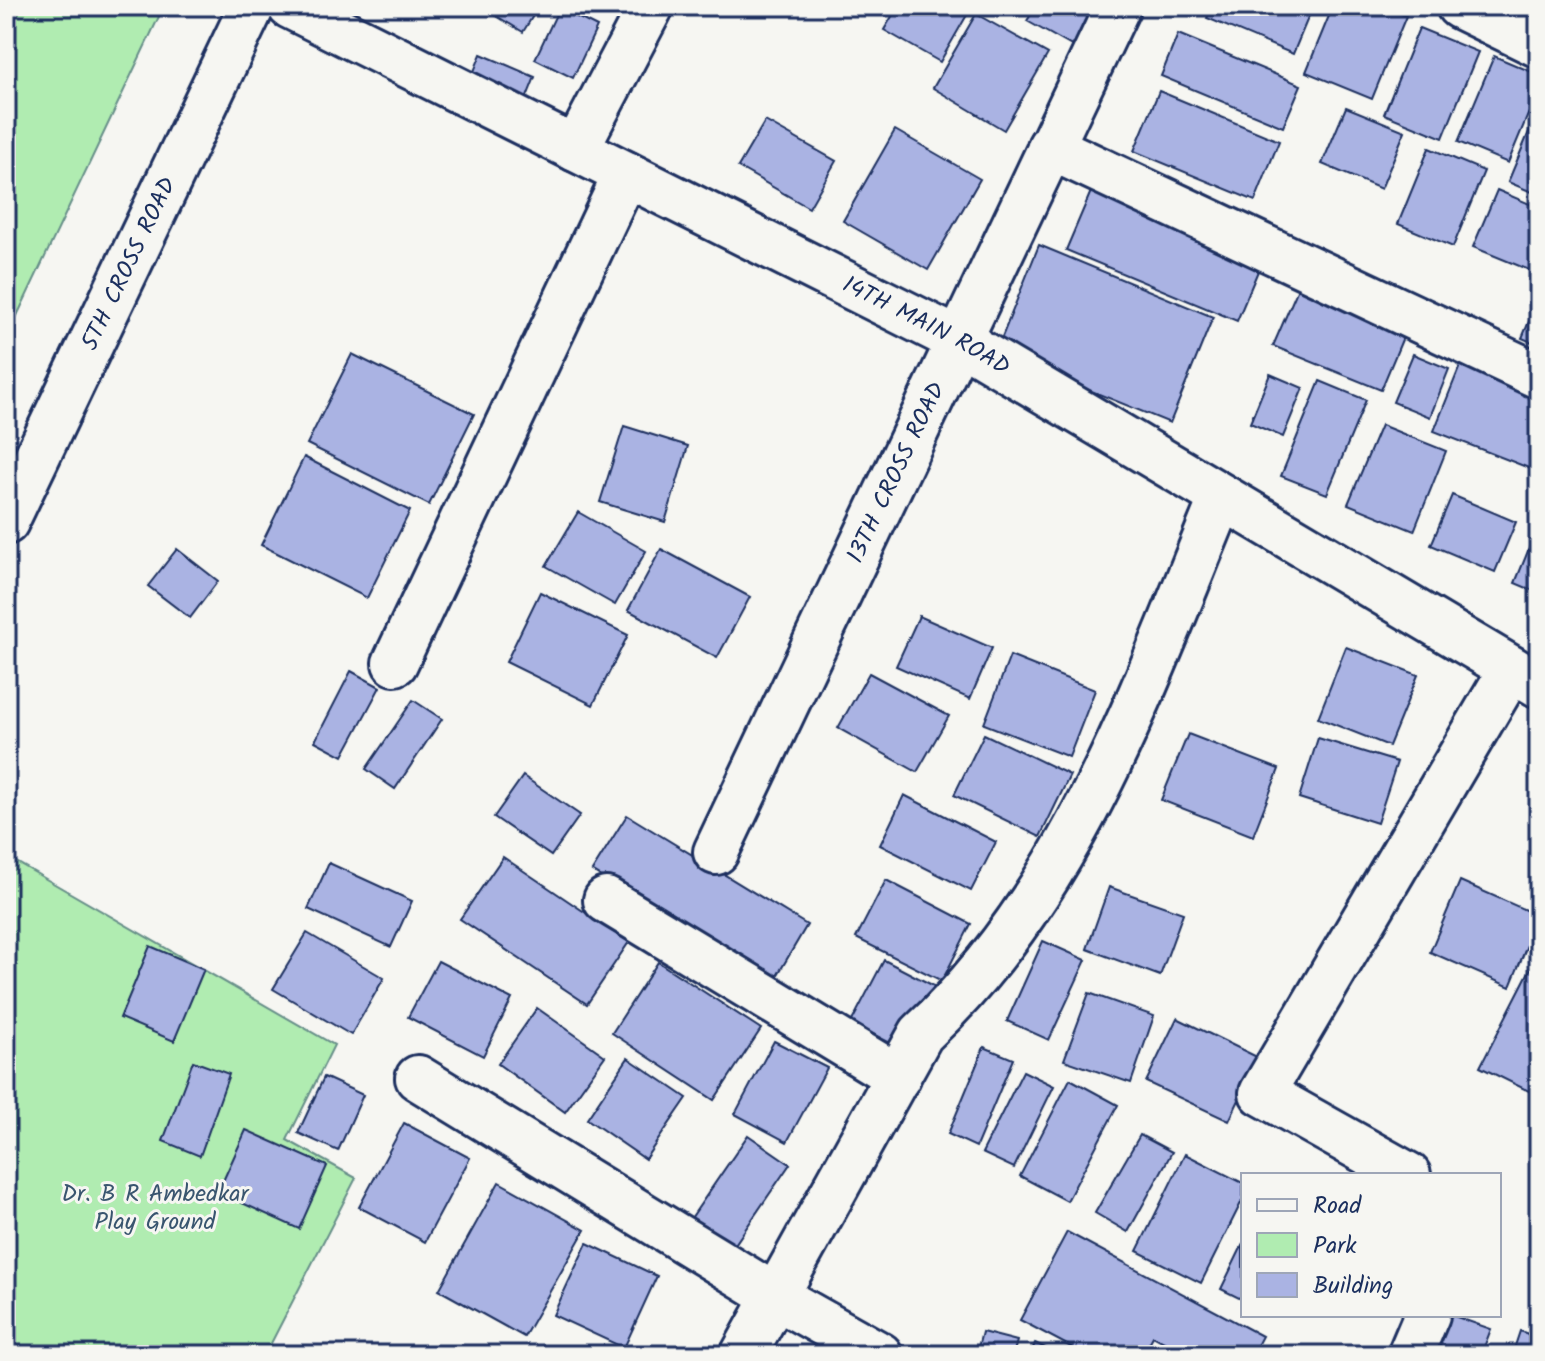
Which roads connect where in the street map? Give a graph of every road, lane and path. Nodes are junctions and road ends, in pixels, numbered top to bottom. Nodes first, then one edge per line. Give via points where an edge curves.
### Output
1 (252, 6) edge
2 (290, 6) edge
3 (651, 6) edge
4 (1118, 6) edge
5 (1459, 6) edge
6 (1539, 45) edge
7 (1050, 147) junction
8 (576, 149) junction
9 (626, 174) junction
10 (960, 341) junction
11 (1539, 376) edge
12 (1222, 497) junction
13 (6, 522) edge
14 (395, 663) dead end
15 (1525, 677) edge
16 (716, 852) dead end
17 (606, 900) dead end
18 (898, 1077) junction
19 (418, 1078) dead end
20 (1404, 1173) edge
21 (775, 1296) junction
22 (1426, 1317) edge
23 (743, 1355) edge
24 (880, 1355) edge
25 (1410, 1355) edge

1 - 13 street, 5TH CROSS ROAD
2 - 8 street, 14TH MAIN ROAD
3 - 8 street
4 - 7 street, 13TH CROSS ROAD
5 - 6 street
7 - 10 street, 13TH CROSS ROAD
7 - 11 street
8 - 9 street, 14TH MAIN ROAD
9 - 10 street, 14TH MAIN ROAD
9 - 14 street
10 - 12 street, 14TH MAIN ROAD
10 - 16 street, 13TH CROSS ROAD
12 - 15 street, 14TH MAIN ROAD
12 - 18 street via 1124,734 1061,857 1004,939 921,1034
15 - 20 street via 1262,1093
17 - 18 street
18 - 21 street
19 - 21 street
21 - 23 street
21 - 24 street
22 - 25 street

